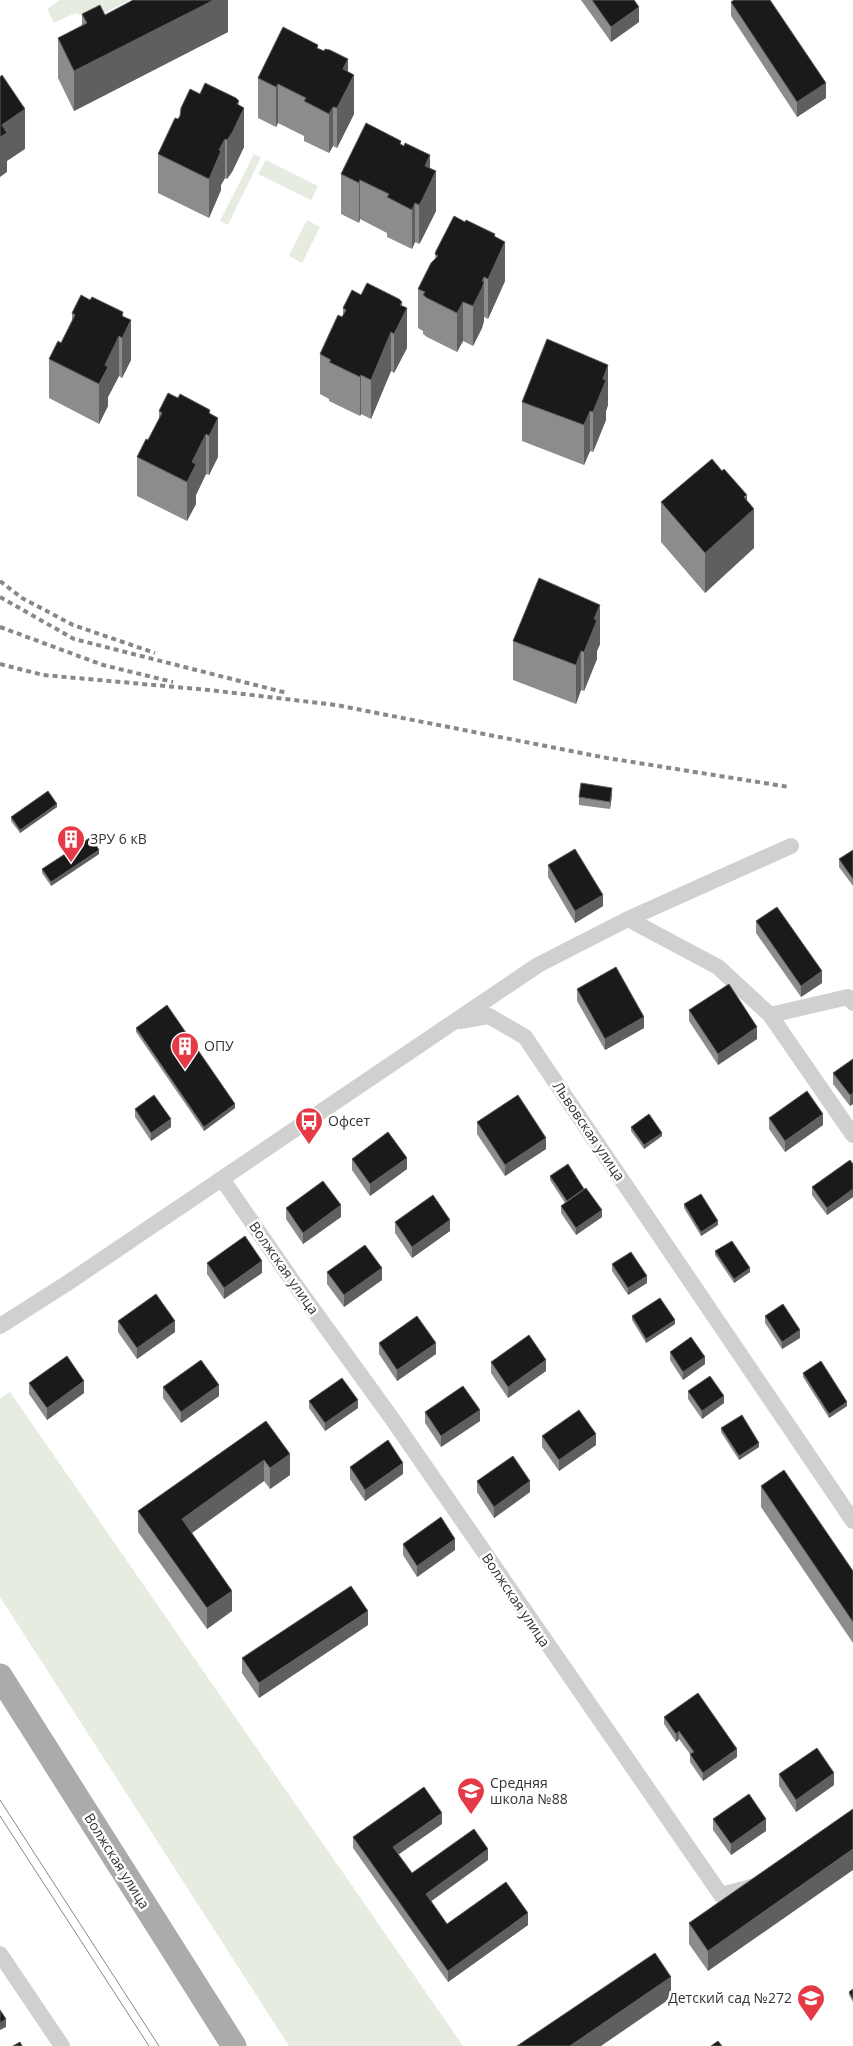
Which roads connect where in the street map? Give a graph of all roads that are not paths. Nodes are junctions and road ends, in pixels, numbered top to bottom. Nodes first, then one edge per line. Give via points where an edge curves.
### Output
1 (791, 846) dead end
2 (628, 919) junction
3 (850, 1000) edge
4 (770, 1015) junction
5 (455, 1021) junction
6 (853, 1135) edge
7 (222, 1179) junction
8 (0, 1326) edge
9 (853, 1521) edge
10 (0, 1676) edge
11 (767, 1877) edge
12 (0, 1954) edge
13 (62, 2046) edge
14 (234, 2046) edge

1 - 2 street
2 - 4 street via 718,968
2 - 5 street via 538,965
3 - 4 street
4 - 6 street
5 - 7 street, Львовская улица
5 - 9 street, Львовская улица via 489,1016 526,1037
7 - 8 street, Львовская улица
7 - 11 street, Волжская улица via 721,1895 751,1888
10 - 14 main road, Волжская улица
12 - 13 street

